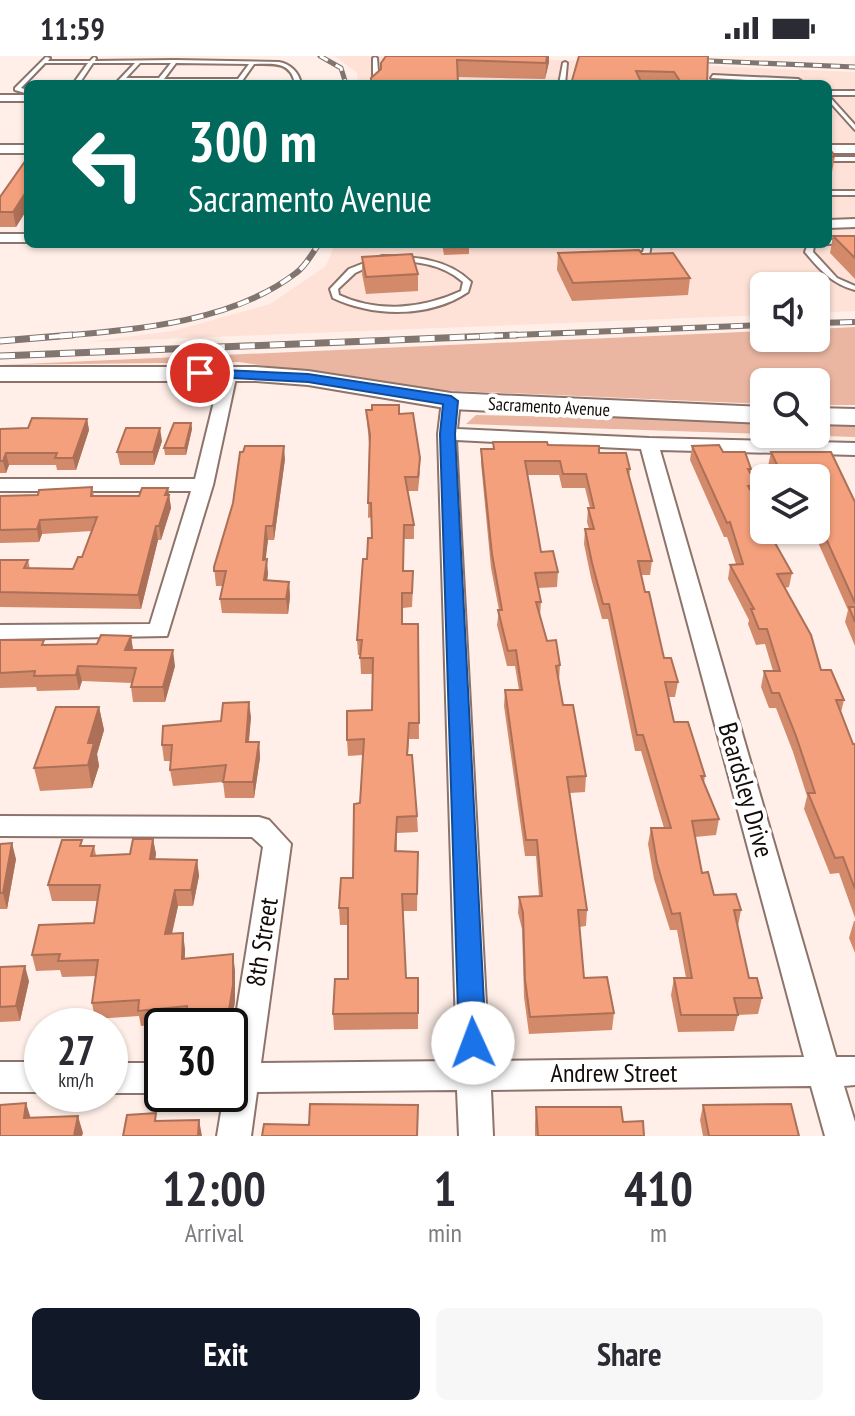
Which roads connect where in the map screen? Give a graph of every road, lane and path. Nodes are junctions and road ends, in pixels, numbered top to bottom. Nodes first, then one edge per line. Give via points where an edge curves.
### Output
1 (50, 56) edge
2 (375, 58) dead end
3 (94, 59) edge
4 (175, 61) junction
5 (45, 62) junction
6 (139, 62) junction
7 (253, 62) junction
8 (565, 63) dead end
9 (713, 77) dead end
10 (749, 79) edge
11 (26, 80) edge
12 (79, 80) edge
13 (123, 80) edge
14 (160, 80) edge
15 (240, 80) edge
16 (298, 80) edge
17 (375, 80) edge
18 (563, 80) edge
19 (774, 80) edge
20 (855, 93) edge
21 (832, 95) edge
22 (0, 98) edge
23 (24, 98) edge
24 (832, 100) edge
25 (855, 128) edge
26 (0, 149) edge
27 (24, 149) edge
28 (832, 149) edge
29 (855, 149) edge
30 (832, 159) edge
31 (855, 159) edge
32 (832, 193) edge
33 (855, 193) edge
34 (855, 223) edge
35 (832, 224) edge
36 (0, 238) edge
37 (24, 238) edge
38 (855, 240) edge
39 (832, 242) edge
40 (380, 248) edge
41 (647, 248) edge
42 (812, 248) edge
43 (617, 256) edge
44 (382, 258) junction
45 (855, 288) edge
46 (229, 373) junction
47 (0, 374) edge
48 (451, 401) junction
49 (750, 415) edge
50 (830, 416) edge
51 (855, 417) edge
52 (447, 434) junction
53 (649, 444) junction
54 (853, 452) edge
55 (0, 485) edge
56 (203, 485) junction
57 (0, 632) edge
58 (0, 826) edge
59 (248, 1010) edge
60 (840, 1071) edge
61 (474, 1074) junction
62 (0, 1077) edge
63 (24, 1077) edge
64 (248, 1078) edge
65 (235, 1112) edge
66 (234, 1136) edge
67 (476, 1136) edge
68 (842, 1136) edge

1 - 5 lane
2 - 17 lane
3 - 5 lane
3 - 6 lane
3 - 12 lane
4 - 6 lane
4 - 7 lane
4 - 14 lane
5 - 11 lane
6 - 13 lane
7 - 15 lane
7 - 16 lane via 283,63
8 - 18 lane
9 - 10 lane
10 - 19 lane
20 - 21 lane
22 - 23 street
24 - 25 lane
26 - 27 street
28 - 29 street
30 - 31 lane
32 - 33 lane
34 - 35 street
36 - 37 street
38 - 39 lane
40 - 44 lane
41 - 43 lane via 646,254
42 - 45 lane via 809,252 832,279
44 - 44 lane via 352,271 334,289 336,296 362,305 407,307 432,305 464,292 467,282 458,272
46 - 47 main road, Sacramento Avenue
46 - 48 main road, Sacramento Avenue via 308,378
46 - 56 street
48 - 49 main road, Sacramento Avenue
48 - 52 street
50 - 51 main road
52 - 53 street
52 - 61 street
53 - 54 street
53 - 60 street, Beardsley Drive
55 - 56 street
56 - 57 street via 159,631
58 - 59 street, 8th Street via 259,827 277,844
60 - 61 street, Andrew Street
60 - 68 street, Beardsley Drive
61 - 64 street, Andrew Street
61 - 67 street
62 - 63 street
65 - 66 street, 8th Street

